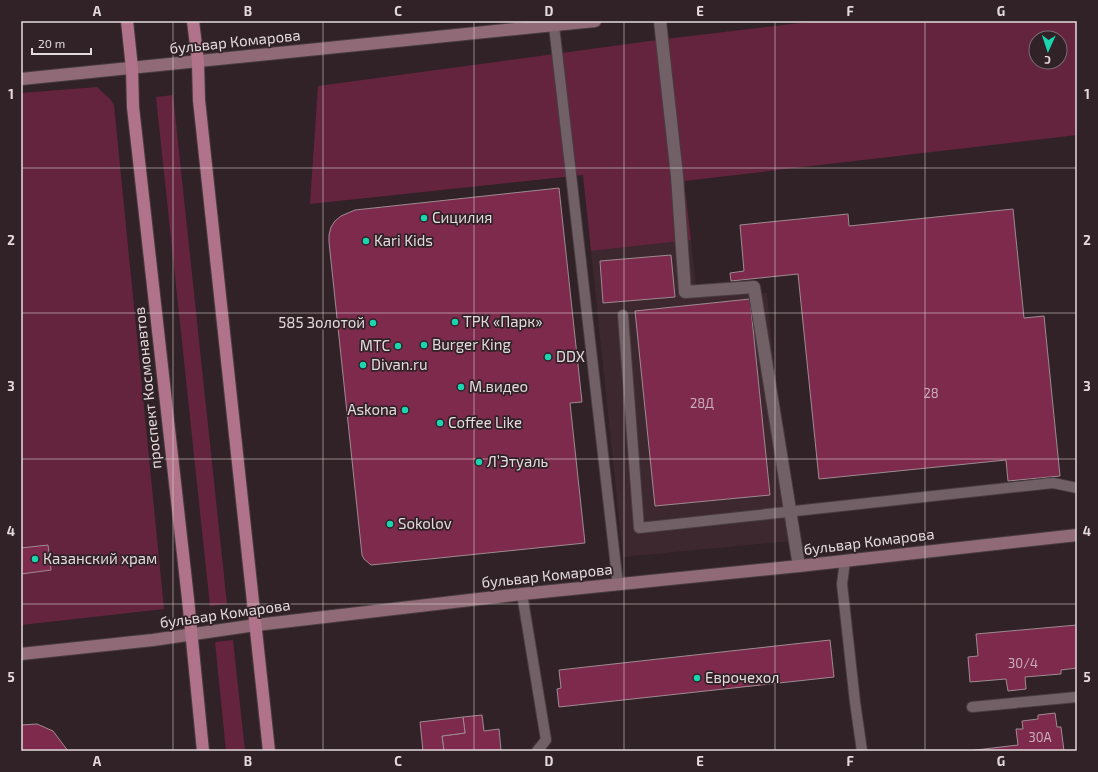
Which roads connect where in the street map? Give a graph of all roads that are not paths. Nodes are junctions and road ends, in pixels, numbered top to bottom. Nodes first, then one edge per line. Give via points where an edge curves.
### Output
1 (127, 21) edge
2 (194, 21) edge
3 (594, 21) edge
4 (660, 21) edge
5 (554, 26) junction
6 (198, 62) junction
7 (132, 68) junction
8 (21, 79) edge
9 (623, 315) dead end
10 (1077, 488) edge
11 (791, 511) junction
12 (1077, 535) edge
13 (844, 560) junction
14 (799, 566) junction
15 (618, 585) junction
16 (522, 594) junction
17 (256, 625) junction
18 (191, 635) junction
19 (21, 654) edge
20 (1077, 697) edge
21 (972, 707) dead end
22 (203, 751) edge
23 (269, 751) edge
24 (537, 751) edge
25 (862, 751) edge

1 - 7 main road, проспект Космонавтов
2 - 6 main road
3 - 5 street, бульвар Комарова
4 - 11 street via 677,176 685,292 754,287
5 - 6 street, бульвар Комарова
5 - 15 lane
6 - 7 street, бульвар Комарова
6 - 17 main road via 199,100
7 - 8 street, бульвар Комарова
7 - 18 main road, проспект Космонавтов via 133,107
9 - 11 lane via 639,528
10 - 11 lane via 1053,483
11 - 14 street
12 - 13 street, бульвар Комарова
13 - 14 street, бульвар Комарова
13 - 25 lane via 842,584
14 - 15 street, бульвар Комарова
15 - 16 street, бульвар Комарова
16 - 17 street, бульвар Комарова
16 - 24 lane via 546,740
17 - 18 street, бульвар Комарова
17 - 23 main road
18 - 19 street, бульвар Комарова
18 - 22 main road, проспект Космонавтов
20 - 21 lane

